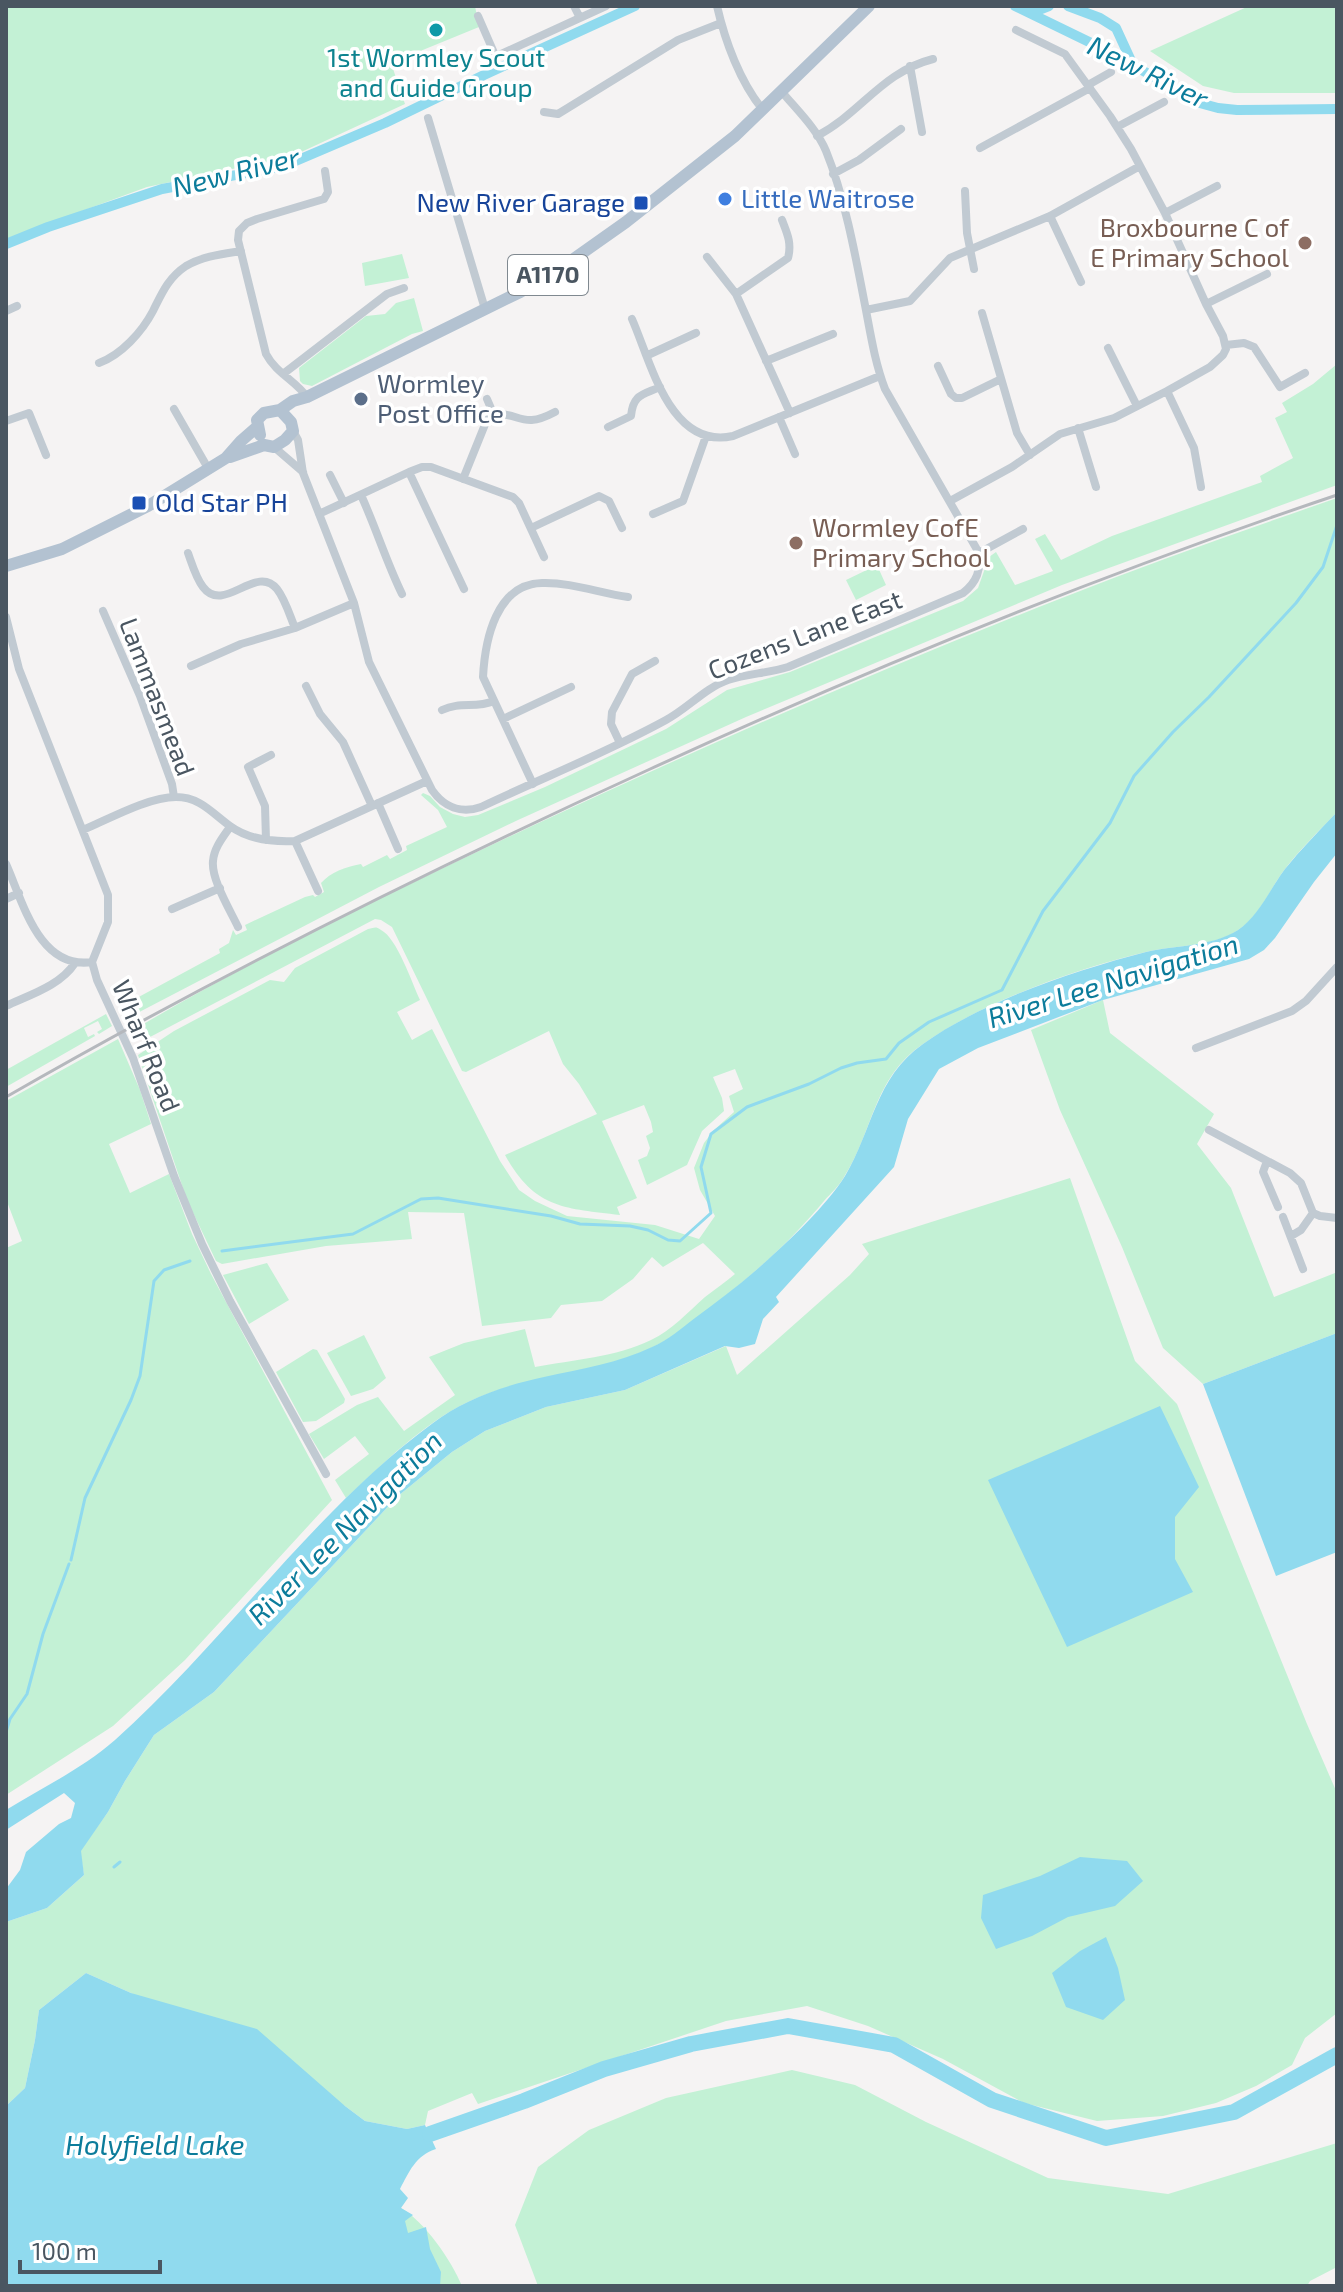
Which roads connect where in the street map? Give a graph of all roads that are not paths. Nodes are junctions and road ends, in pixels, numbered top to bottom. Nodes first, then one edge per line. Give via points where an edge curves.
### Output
1 (574, 6) edge
2 (606, 6) edge
3 (717, 6) edge
4 (869, 6) edge
5 (478, 16) dead end
6 (580, 18) junction
7 (721, 23) junction
8 (1016, 30) dead end
9 (933, 59) dead end
10 (910, 66) junction
11 (1111, 72) dead end
12 (1089, 87) junction
13 (782, 92) junction
14 (1164, 102) dead end
15 (763, 110) junction
16 (544, 112) dead end
17 (428, 118) dead end
18 (1117, 127) junction
19 (901, 129) dead end
20 (922, 132) dead end
21 (817, 136) junction
22 (980, 148) dead end
23 (1140, 166) junction
24 (325, 171) dead end
25 (833, 174) junction
26 (1217, 186) dead end
27 (965, 191) dead end
28 (1165, 213) junction
29 (1050, 216) junction
30 (782, 220) dead end
31 (970, 249) junction
32 (241, 251) junction
33 (707, 257) dead end
34 (974, 269) dead end
35 (1267, 274) dead end
36 (1081, 282) dead end
37 (404, 288) dead end
38 (736, 294) junction
39 (1206, 304) junction
40 (17, 306) dead end
41 (485, 309) junction
42 (866, 310) junction
43 (6, 311) edge
44 (982, 313) dead end
45 (632, 319) dead end
46 (696, 333) dead end
47 (833, 334) dead end
48 (1226, 345) junction
49 (1108, 348) dead end
50 (648, 355) junction
51 (766, 361) junction
52 (99, 363) dead end
53 (938, 366) dead end
54 (1305, 373) dead end
55 (283, 374) junction
56 (880, 376) junction
57 (1001, 379) junction
58 (291, 382) junction
59 (660, 387) junction
60 (1167, 391) junction
61 (307, 397) junction
62 (487, 399) dead end
63 (293, 401) junction
64 (1137, 406) junction
65 (174, 409) dead end
66 (280, 410) junction
67 (555, 412) dead end
68 (493, 413) junction
69 (790, 413) junction
70 (779, 417) junction
71 (6, 421) edge
72 (292, 426) junction
73 (257, 427) junction
74 (608, 427) dead end
75 (1078, 428) junction
76 (706, 436) junction
77 (269, 446) junction
78 (795, 454) dead end
79 (46, 455) dead end
80 (1030, 455) junction
81 (226, 458) junction
82 (209, 470) junction
83 (409, 472) junction
84 (303, 473) junction
85 (330, 475) dead end
86 (463, 479) junction
87 (1096, 487) dead end
88 (1201, 487) dead end
89 (361, 495) junction
90 (950, 501) junction
91 (344, 503) junction
92 (319, 514) junction
93 (653, 514) dead end
94 (531, 528) junction
95 (622, 528) dead end
96 (1023, 529) dead end
97 (188, 553) dead end
98 (979, 553) junction
99 (544, 557) dead end
100 (6, 566) edge
101 (464, 589) dead end
102 (402, 594) dead end
103 (628, 597) dead end
104 (354, 603) junction
105 (103, 611) dead end
106 (6, 617) edge
107 (295, 628) junction
108 (655, 661) dead end
109 (191, 666) dead end
110 (306, 686) dead end
111 (571, 687) dead end
112 (494, 701) junction
113 (442, 710) dead end
114 (503, 719) junction
115 (620, 743) junction
116 (271, 755) dead end
117 (427, 781) junction
118 (533, 784) junction
119 (174, 797) junction
120 (375, 805) junction
121 (230, 827) junction
122 (83, 830) junction
123 (266, 840) junction
124 (295, 841) junction
125 (398, 849) dead end
126 (6, 864) edge
127 (220, 888) junction
128 (318, 891) dead end
129 (19, 893) junction
130 (6, 899) edge
131 (172, 909) dead end
132 (238, 927) dead end
133 (92, 962) junction
134 (75, 963) junction
135 (1337, 967) edge
136 (6, 1006) edge
137 (1196, 1048) dead end
138 (1209, 1130) dead end
139 (1267, 1161) junction
140 (1278, 1207) dead end
141 (1313, 1213) junction
142 (1283, 1217) dead end
143 (1337, 1218) edge
144 (1291, 1236) junction
145 (1303, 1269) dead end
146 (326, 1474) dead end

1 - 6 street
2 - 6 street
3 - 7 street
4 - 13 main road, A1170
5 - 6 street via 495,55
7 - 15 street via 749,91
7 - 16 street via 678,40 558,114
8 - 12 street via 1065,54
9 - 10 street
10 - 20 street
10 - 21 street
11 - 12 street
12 - 18 street
12 - 22 street
13 - 15 main road, A1170
13 - 21 street
14 - 18 street
15 - 41 main road, A1170 via 626,222 568,263
17 - 41 street
18 - 23 street
19 - 25 street
21 - 25 street
23 - 28 street
23 - 29 street
24 - 32 street via 324,199 247,223 239,231
25 - 42 street
26 - 28 street
27 - 31 street
28 - 39 street
29 - 31 street
29 - 36 street
30 - 38 street via 790,240 788,258
31 - 34 street
31 - 42 street via 945,261 910,301
32 - 52 street via 185,267 167,283 133,338
32 - 55 street via 266,354
33 - 38 street
35 - 39 street
37 - 55 street via 387,294
38 - 51 street
39 - 48 street
40 - 43 street
41 - 61 main road, A1170
42 - 56 street
44 - 57 street
45 - 50 street
46 - 50 street
47 - 51 street
48 - 54 street via 1254,347 1280,387
48 - 60 street via 1210,367
49 - 64 street
50 - 59 street
51 - 69 street
53 - 57 street via 956,398
55 - 58 street
56 - 69 street
56 - 90 street
57 - 80 street via 1017,433
58 - 61 street
58 - 63 street
59 - 74 street via 636,398 631,416
59 - 76 street via 683,423
60 - 64 street
60 - 88 street via 1189,433
61 - 63 main road, A1170
61 - 72 main road
62 - 68 street
63 - 66 main road, A1170
64 - 75 street
65 - 82 street
66 - 72 main road
66 - 73 main road via 264,413
67 - 68 street via 528,421
68 - 86 street
69 - 70 street
70 - 76 street via 733,436
70 - 78 street
71 - 79 street via 29,413
72 - 77 main road via 285,440
72 - 84 street, Cozens Lane East
73 - 77 main road
73 - 81 main road
75 - 80 street
75 - 87 street
76 - 93 street via 683,501
77 - 81 main road
77 - 84 street, Cozens Lane East
80 - 90 street
81 - 82 main road
82 - 100 main road via 62,549
83 - 86 street via 431,467
83 - 89 street
83 - 101 street
84 - 92 street, Cozens Lane East
85 - 91 street
86 - 94 street via 513,497
89 - 91 street
89 - 102 street
90 - 98 street
91 - 92 street
92 - 104 street, Cozens Lane East
94 - 95 street via 599,496 609,501
94 - 99 street
96 - 98 street
97 - 107 street via 202,585 214,595 259,582 273,585
98 - 115 street, Cozens Lane East via 976,579 959,596 788,667 730,679
103 - 112 street via 546,582 534,583 501,603 483,677
104 - 107 street
104 - 117 street, Cozens Lane East via 369,662
105 - 119 street, Lammasmead via 140,696
106 - 122 street, Wharf Road via 19,669
107 - 109 street
108 - 115 street via 632,674 612,712
110 - 120 street via 320,714 340,736
111 - 114 street
112 - 113 street
112 - 114 street
114 - 118 street
115 - 118 street, Cozens Lane East
116 - 123 street via 248,767 265,806
117 - 118 street, Cozens Lane East via 445,804 470,810
117 - 120 street, Lammasmead
119 - 121 street, Lammasmead via 206,806
119 - 122 street, Lammasmead
120 - 124 street, Lammasmead
120 - 125 street
121 - 123 street, Lammasmead
121 - 127 street via 212,859
122 - 133 street, Wharf Road via 109,904 108,922
123 - 124 street, Lammasmead
124 - 128 street
126 - 129 street
127 - 131 street
127 - 132 street
129 - 130 street
129 - 134 street via 45,945
133 - 134 street
133 - 146 street, Wharf Road via 202,1244
134 - 136 street via 58,981
135 - 137 street via 1292,1011
138 - 139 street
139 - 140 street via 1263,1172
139 - 141 street via 1301,1183
141 - 143 street
141 - 144 street
142 - 144 street
144 - 145 street

